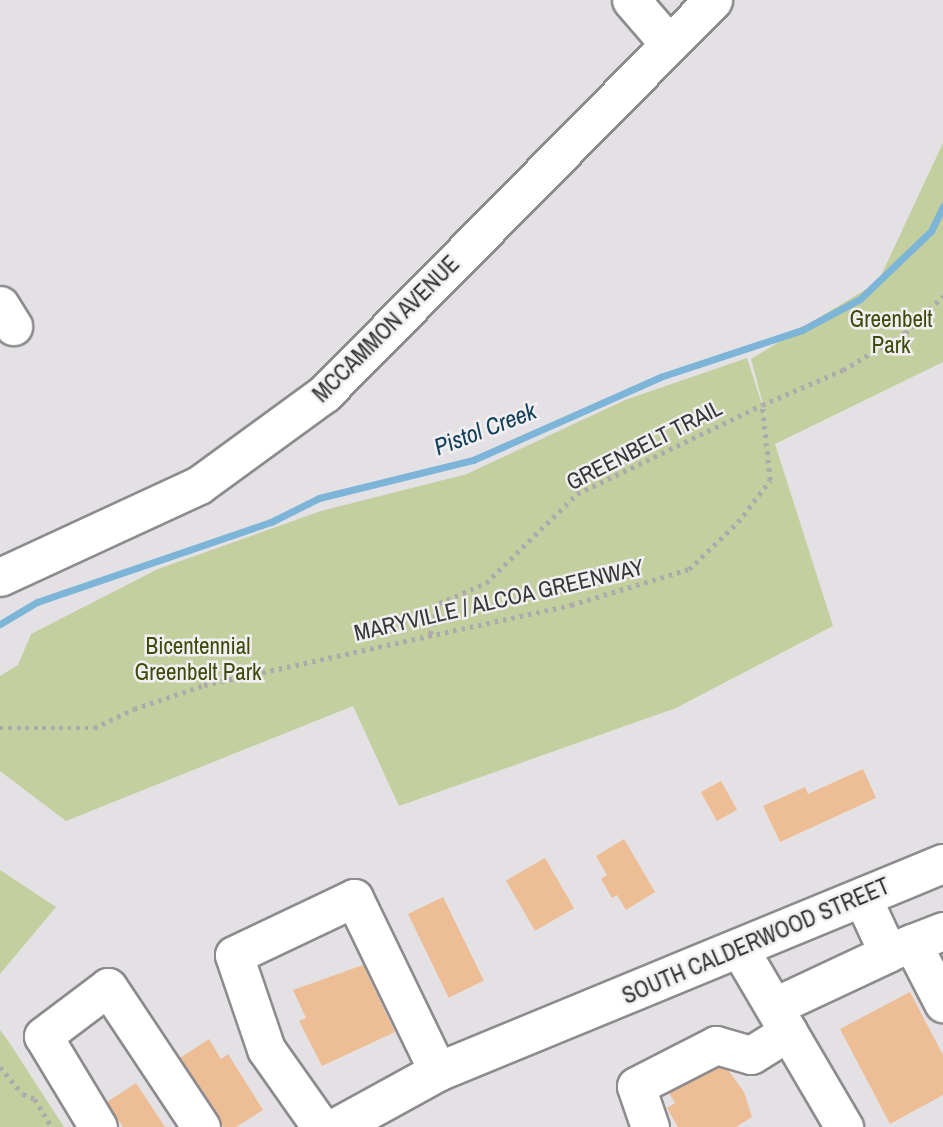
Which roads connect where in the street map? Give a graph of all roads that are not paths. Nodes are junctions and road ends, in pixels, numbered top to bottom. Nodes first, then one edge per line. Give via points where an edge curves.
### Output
1 (631, 0) edge
2 (713, 0) edge
3 (669, 44) junction
4 (0, 577) edge
5 (943, 864) edge
6 (862, 897) junction
7 (914, 942) edge
8 (739, 948) junction
9 (943, 1003) edge
10 (782, 1019) junction
11 (438, 1072) junction
12 (98, 1127) edge
13 (201, 1127) edge
14 (321, 1127) edge
15 (338, 1127) edge
16 (650, 1127) edge
17 (844, 1127) edge

1 - 3 street
2 - 3 street, MCCAMMON AVENUE
3 - 4 street, MCCAMMON AVENUE via 324,394 200,485
5 - 6 main road, SOUTH CALDERWOOD STREET
6 - 7 street
6 - 8 main road, SOUTH CALDERWOOD STREET
7 - 9 street
7 - 10 street
8 - 10 street
8 - 11 main road, SOUTH CALDERWOOD STREET
10 - 16 street via 751,1055 716,1045 636,1086
10 - 17 street
11 - 14 street via 354,898 234,955 266,1049
11 - 15 main road, SOUTH CALDERWOOD STREET
12 - 13 street via 43,1035 108,987

